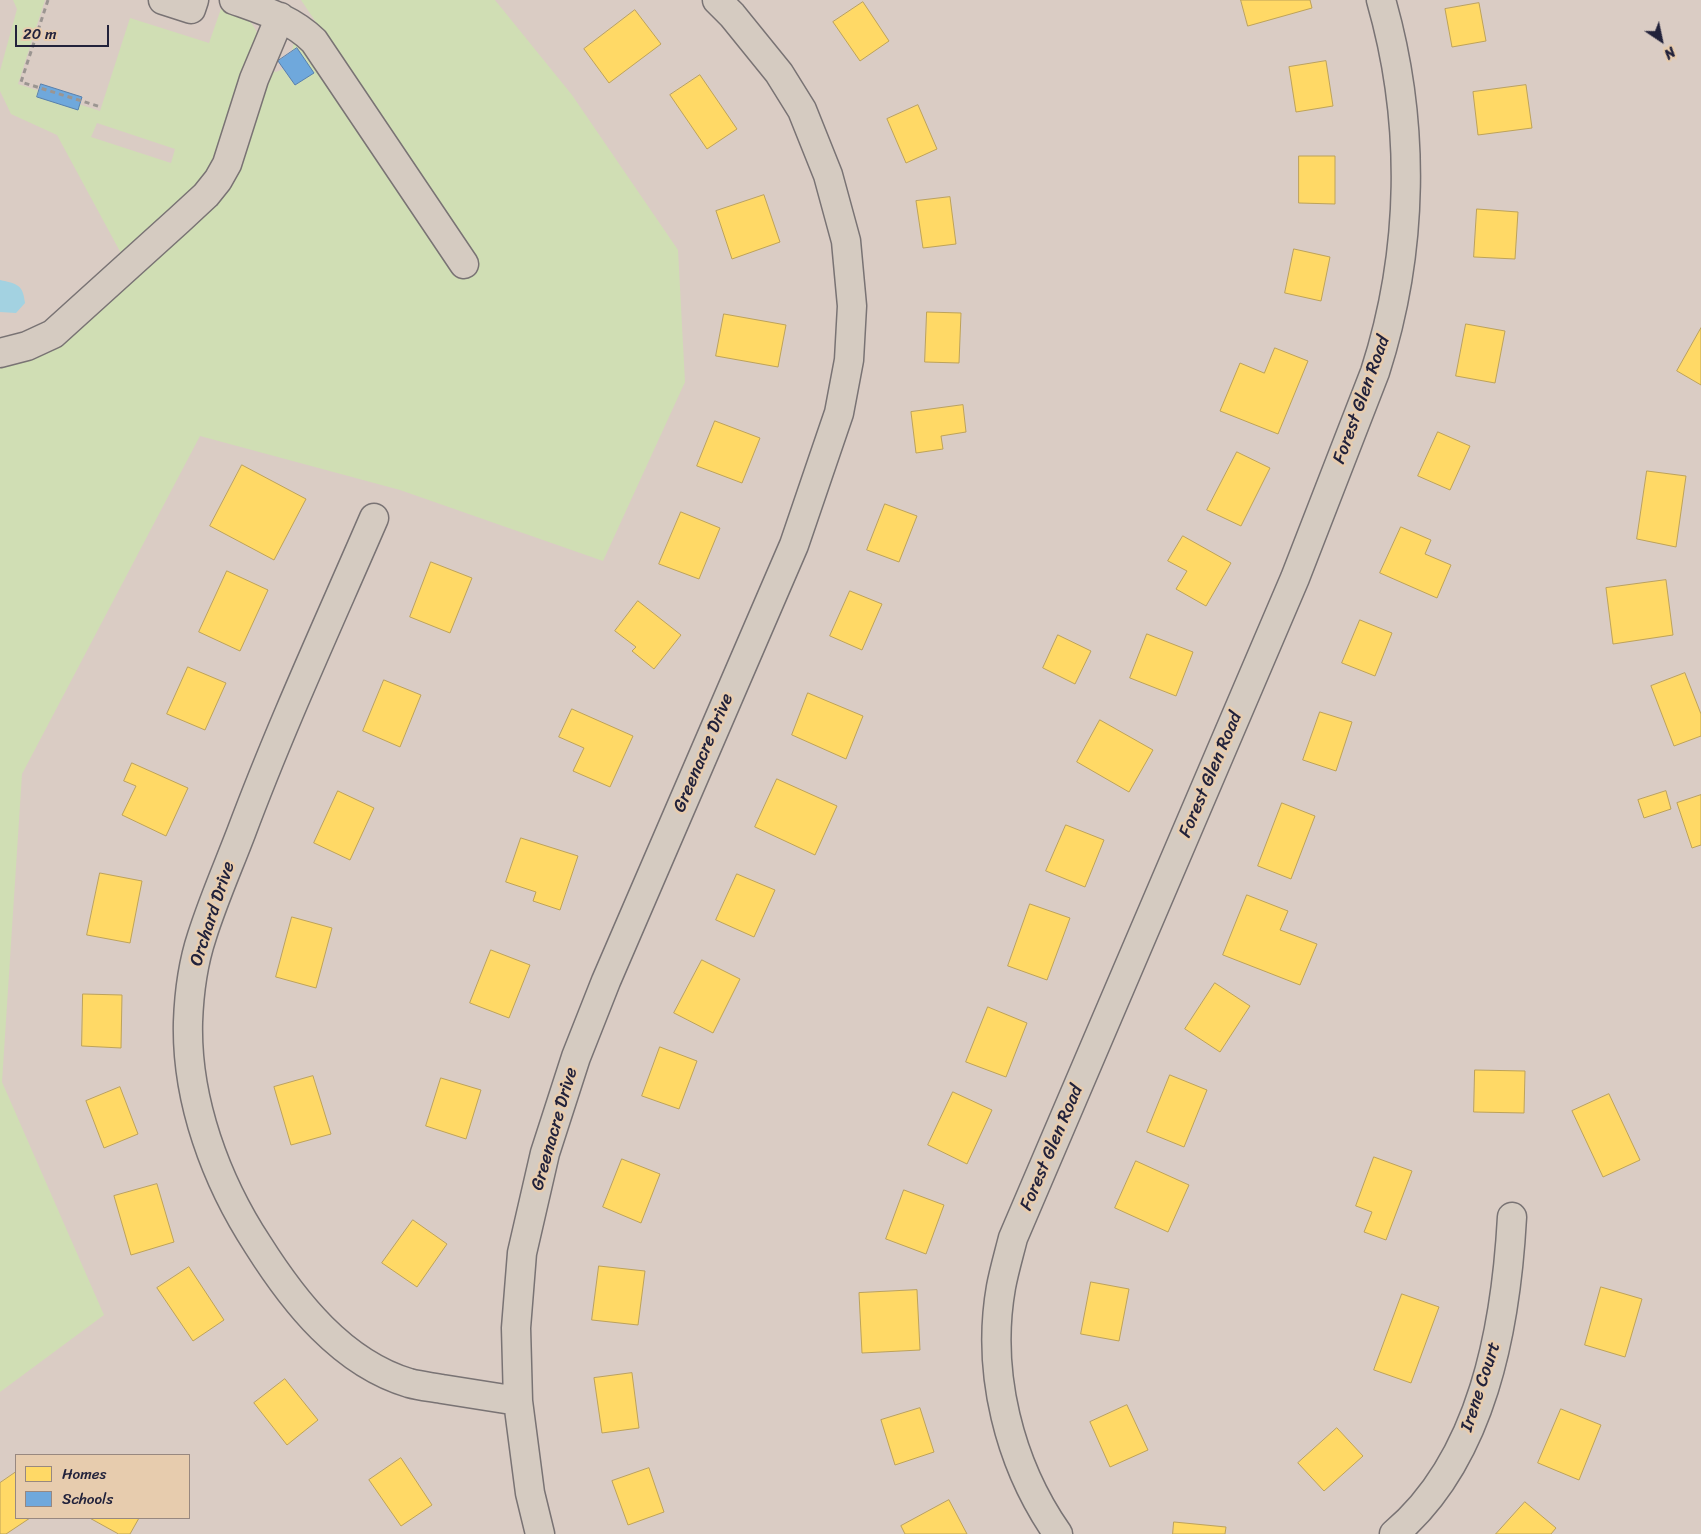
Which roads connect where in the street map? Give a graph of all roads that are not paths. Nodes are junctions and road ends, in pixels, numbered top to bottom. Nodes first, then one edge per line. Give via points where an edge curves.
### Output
1 (163, 0) edge
2 (194, 0) edge
3 (234, 0) edge
4 (717, 0) edge
5 (1381, 0) edge
6 (280, 17) junction
7 (464, 264) dead end
8 (0, 353) edge
9 (374, 518) dead end
10 (1512, 1217) dead end
11 (518, 1401) junction
12 (540, 1534) edge
13 (1058, 1534) edge
14 (1394, 1534) edge

1 - 2 street via 191,8
3 - 6 street
4 - 11 street, Greenacre Drive via 779,73 802,110 828,175 846,242 852,306 849,360 839,413 794,545 606,981 576,1057 545,1153 522,1253 516,1328
5 - 13 street, Forest Glen Road via 1401,93 1406,160 1405,227 1383,346 1295,578 1013,1238 1001,1287 997,1328 999,1378 1008,1427 1024,1475
6 - 7 street via 307,34 320,49
6 - 8 street via 254,79 223,172 206,195 53,334 27,346
9 - 11 street, Orchard Drive via 266,768 202,936 188,1023 190,1062 198,1111 222,1179 245,1226 278,1276 317,1323 348,1352 374,1369 410,1383
10 - 14 street, Irene Court via 1509,1269 1499,1334 1477,1410 1456,1458 1433,1494
11 - 12 street, Greenacre Drive via 530,1493

